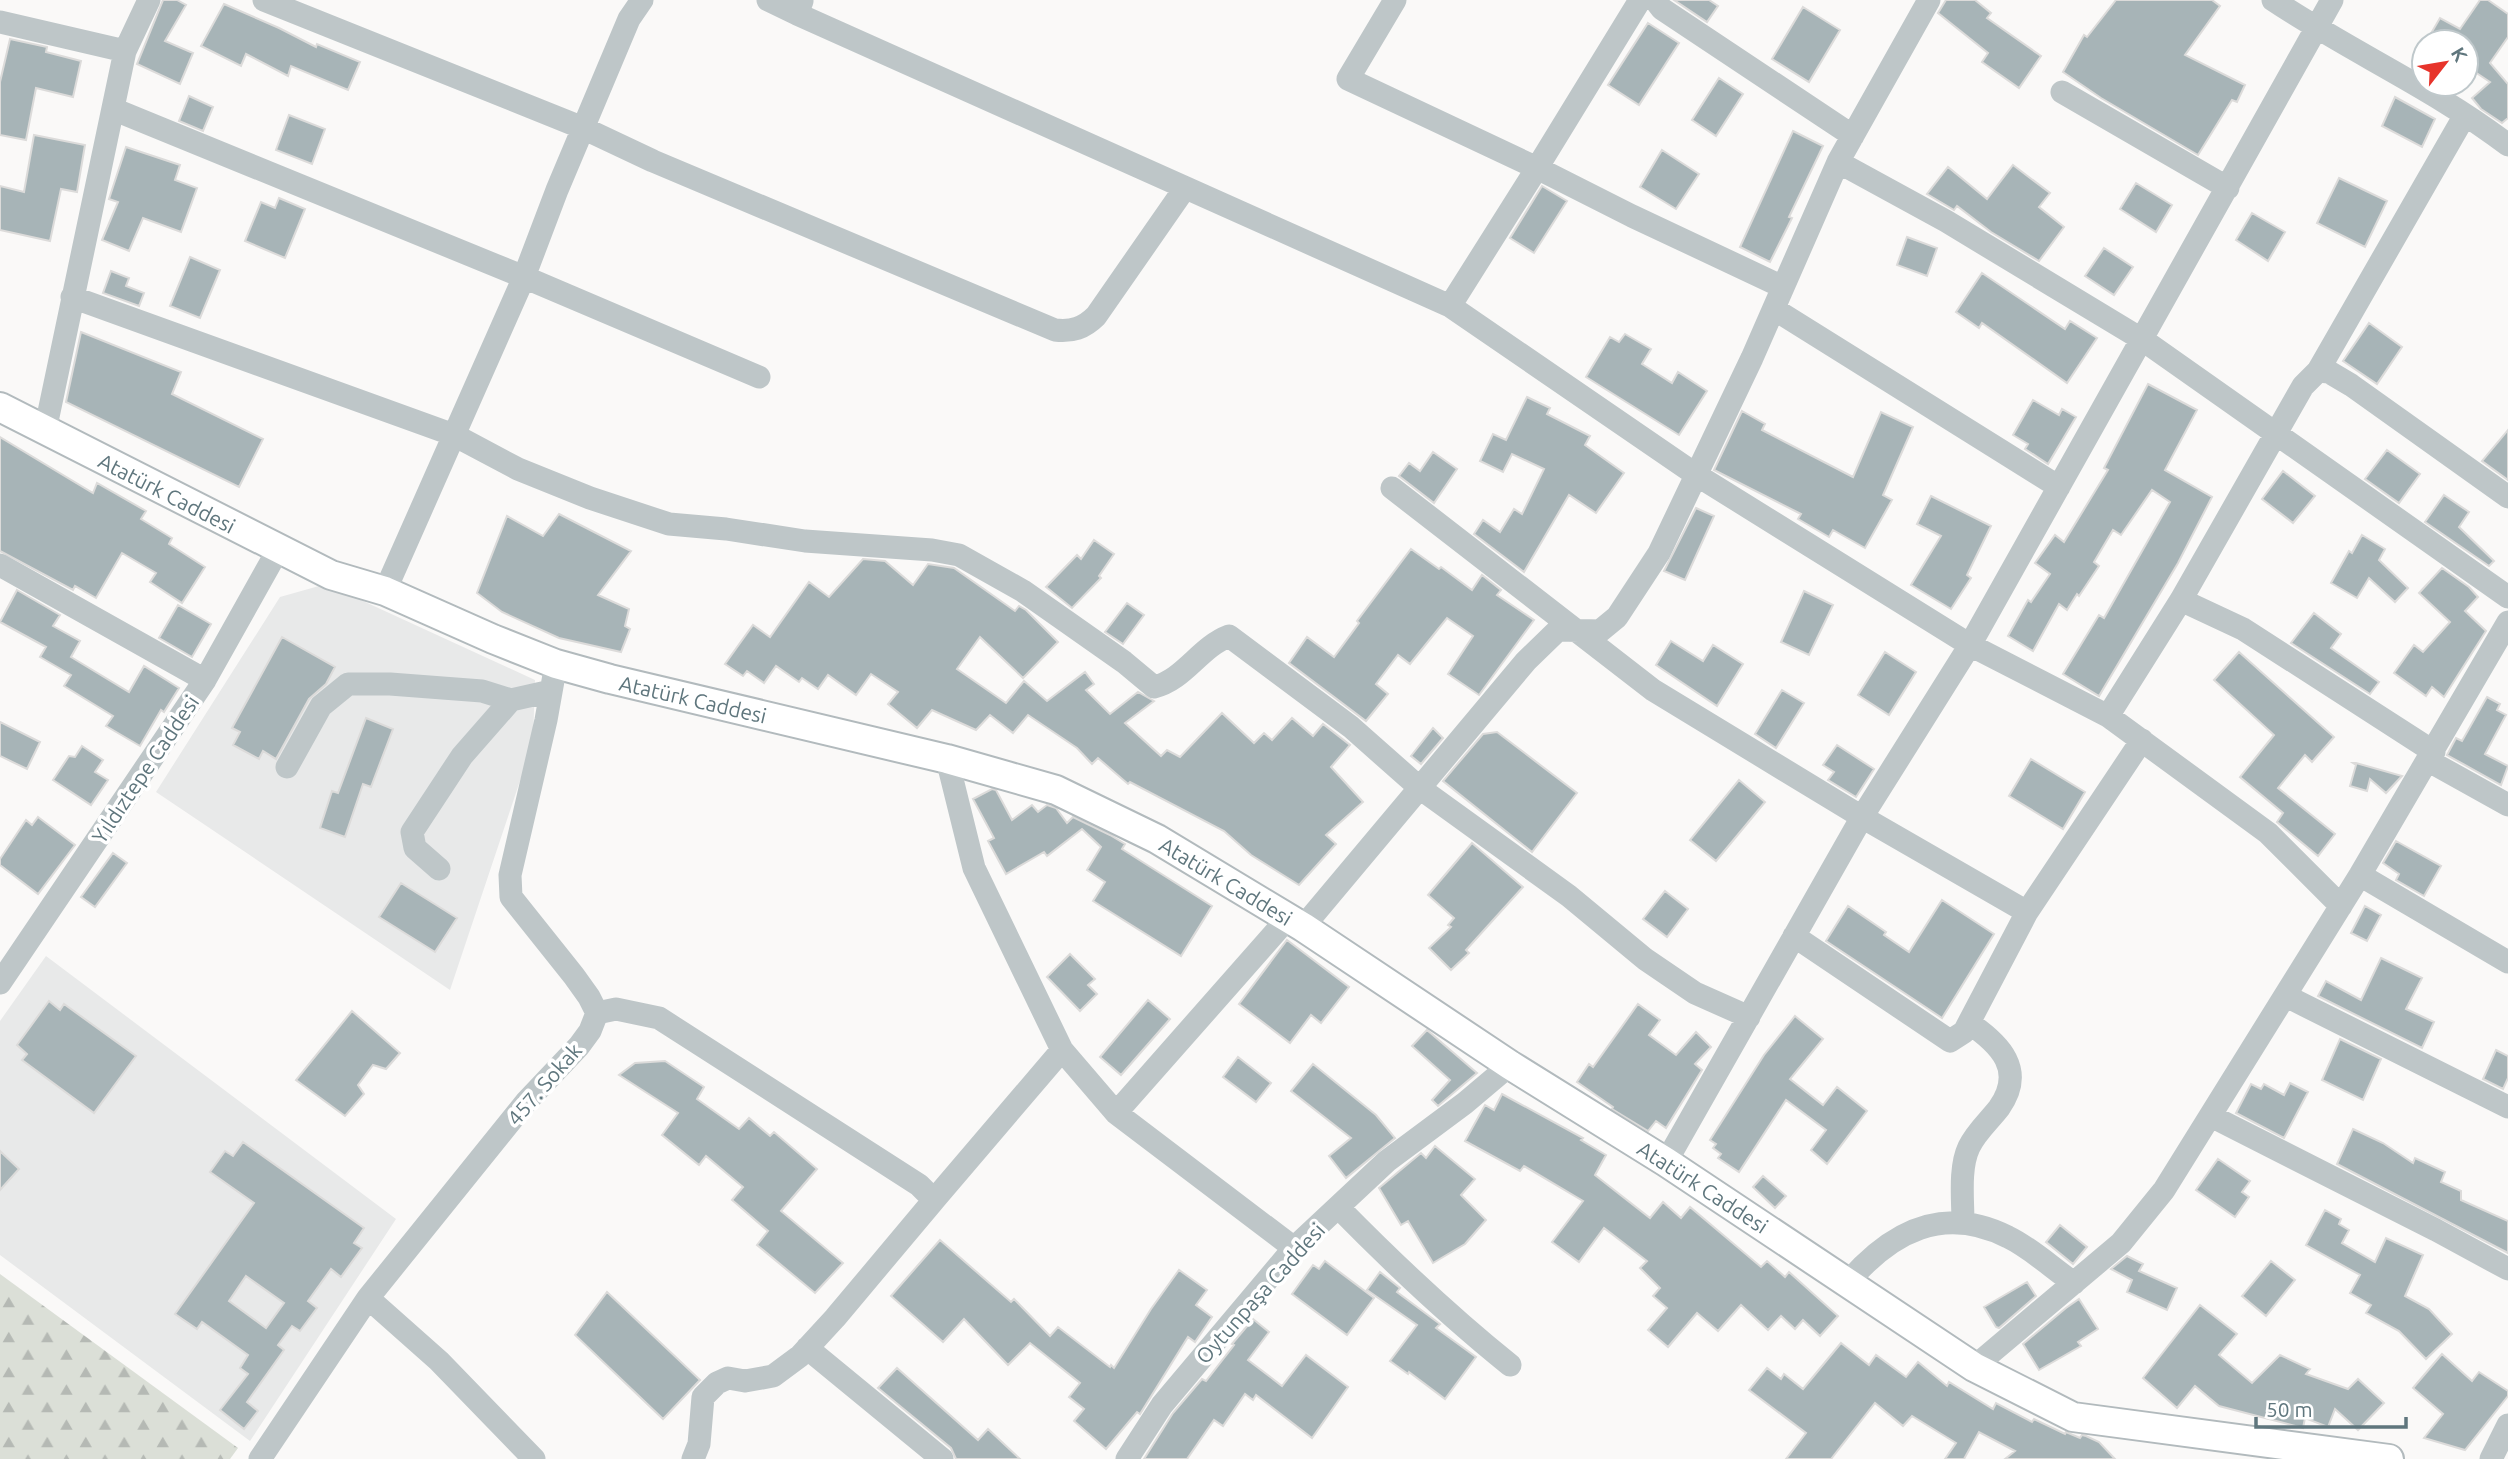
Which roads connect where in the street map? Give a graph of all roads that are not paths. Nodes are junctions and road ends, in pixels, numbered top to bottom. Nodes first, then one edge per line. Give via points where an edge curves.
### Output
1 (149, 0) edge
2 (264, 0) edge
3 (642, 0) edge
4 (768, 0) edge
5 (1395, 0) edge
6 (1640, 0) edge
7 (1655, 0) edge
8 (1929, 0) edge
9 (2273, 0) edge
10 (2332, 0) edge
11 (800, 7) edge
12 (0, 22) edge
13 (2316, 29) junction
14 (125, 51) junction
15 (2062, 92) dead end
16 (113, 109) junction
17 (2465, 115) junction
18 (583, 128) junction
19 (1853, 136) junction
20 (2508, 145) edge
21 (1838, 162) junction
22 (1537, 168) junction
23 (1185, 188) junction
24 (2228, 188) junction
25 (524, 277) junction
26 (1783, 287) junction
27 (72, 297) junction
28 (1450, 306) junction
29 (1774, 309) junction
30 (2143, 340) junction
31 (2318, 371) junction
32 (759, 377) dead end
33 (0, 407) edge
34 (45, 431) junction
35 (2276, 433) junction
36 (454, 435) junction
37 (1695, 474) junction
38 (2060, 487) junction
39 (1392, 488) dead end
40 (2508, 497) edge
41 (279, 548) junction
42 (0, 565) edge
43 (385, 591) junction
44 (2508, 597) edge
45 (2181, 600) junction
46 (2508, 622) edge
47 (1579, 630) junction
48 (1969, 645) junction
49 (556, 664) junction
50 (205, 680) junction
51 (551, 691) junction
52 (511, 700) junction
53 (2108, 716) junction
54 (2142, 740) junction
55 (2431, 756) junction
56 (947, 759) junction
57 (287, 767) dead end
58 (1421, 789) junction
59 (2508, 805) edge
60 (1862, 817) junction
61 (439, 869) dead end
62 (2360, 875) junction
63 (2341, 906) junction
64 (2027, 912) junction
65 (1295, 922) junction
66 (1794, 936) junction
67 (2508, 962) edge
68 (2, 977) edge
69 (2286, 996) junction
70 (597, 1013) junction
71 (1749, 1017) junction
72 (1969, 1023) junction
73 (1062, 1050) junction
74 (1510, 1065) junction
75 (2508, 1107) edge
76 (1116, 1113) junction
77 (2211, 1116) junction
78 (1666, 1162) junction
79 (934, 1200) junction
80 (1338, 1207) junction
81 (1963, 1223) junction
82 (1294, 1248) junction
83 (2508, 1269) edge
84 (1848, 1282) junction
85 (2074, 1283) junction
86 (368, 1298) junction
87 (807, 1348) junction
88 (1510, 1365) dead end
89 (1974, 1367) junction
90 (2508, 1424) edge
91 (260, 1459) edge
92 (534, 1459) edge
93 (693, 1459) edge
94 (942, 1459) edge
95 (1127, 1459) edge
96 (2389, 1459) edge
97 (2491, 1459) edge

1 - 14 street
2 - 18 street
3 - 18 street via 629,19
4 - 11 street
5 - 22 street via 1348,79
6 - 22 street
7 - 19 street
8 - 19 street
9 - 13 street
10 - 13 street
11 - 23 street
12 - 14 street
13 - 17 street
13 - 24 street
14 - 16 street
15 - 24 street
16 - 25 street
16 - 27 street
17 - 20 street
17 - 31 street
18 - 23 street via 666,167 1064,331 1082,327 1096,316
18 - 25 street
19 - 21 street
21 - 26 street
21 - 30 street
22 - 26 street
22 - 28 street
23 - 28 street
24 - 30 street
25 - 32 street
25 - 36 street
26 - 29 street
27 - 34 street
27 - 36 street
28 - 37 street
29 - 37 street
29 - 38 street
30 - 35 street
30 - 38 street
31 - 35 street via 2303,386
31 - 40 street via 2351,385
33 - 34 main road, Atatürk Caddesi
34 - 41 main road, Atatürk Caddesi
35 - 44 street
35 - 45 street
36 - 43 street
36 - 58 street via 517,469 669,524 958,555 1023,591 1154,687 1167,684 1229,636 1351,727
37 - 47 street via 1659,553 1617,617 1600,631
37 - 48 street
38 - 48 street
39 - 47 street
41 - 43 main road, Atatürk Caddesi via 331,575
41 - 50 street, Yıldıztepe Caddesi
42 - 50 street
43 - 49 main road, Atatürk Caddesi
45 - 53 street
45 - 55 street via 2244,629
46 - 55 street
47 - 58 street via 1558,630 1526,661
47 - 60 street via 1653,690
48 - 53 street
48 - 60 street
49 - 51 street
49 - 56 main road, Atatürk Caddesi
50 - 68 street, Yıldıztepe Caddesi
51 - 52 street
51 - 70 street via 510,875 511,897 574,976
52 - 57 street via 482,691 348,684 321,706
52 - 61 street via 462,756 412,832 415,848
53 - 54 street
54 - 63 street via 2268,833
54 - 64 street
55 - 59 street
55 - 62 street
56 - 65 main road, Atatürk Caddesi via 1056,790 1157,839
56 - 73 street via 974,868
58 - 65 street
58 - 71 street via 1695,993
60 - 64 street
60 - 66 street
62 - 63 street
62 - 67 street
63 - 69 street
64 - 72 street
65 - 74 main road, Atatürk Caddesi
65 - 76 street
66 - 71 street
66 - 72 street via 1950,1041
69 - 75 street
69 - 77 street
70 - 79 street via 616,1009 659,1018 919,1185
70 - 86 street, 457. Sokak via 579,1046 526,1102
71 - 78 street
72 - 81 street via 2000,1048 2010,1080 2007,1094 1968,1149
73 - 76 street
73 - 79 street
74 - 78 main road, Atatürk Caddesi
74 - 80 street, Oytunpaşa Caddesi via 1387,1161
76 - 82 street
77 - 83 street
77 - 85 street via 2147,1214
78 - 84 main road, Atatürk Caddesi
79 - 87 street
80 - 82 street, Oytunpaşa Caddesi
80 - 88 street via 1400,1269
81 - 84 street via 1927,1226 1893,1239
81 - 85 street via 2010,1238
82 - 95 street, Oytunpaşa Caddesi via 1162,1405
84 - 89 main road, Atatürk Caddesi
85 - 89 street
86 - 91 street, 457. Sokak
86 - 92 street via 439,1361
87 - 93 street via 774,1376 746,1381 728,1378 710,1390 703,1397 699,1444
87 - 94 street
89 - 96 main road, Atatürk Caddesi via 2073,1417
90 - 97 street

